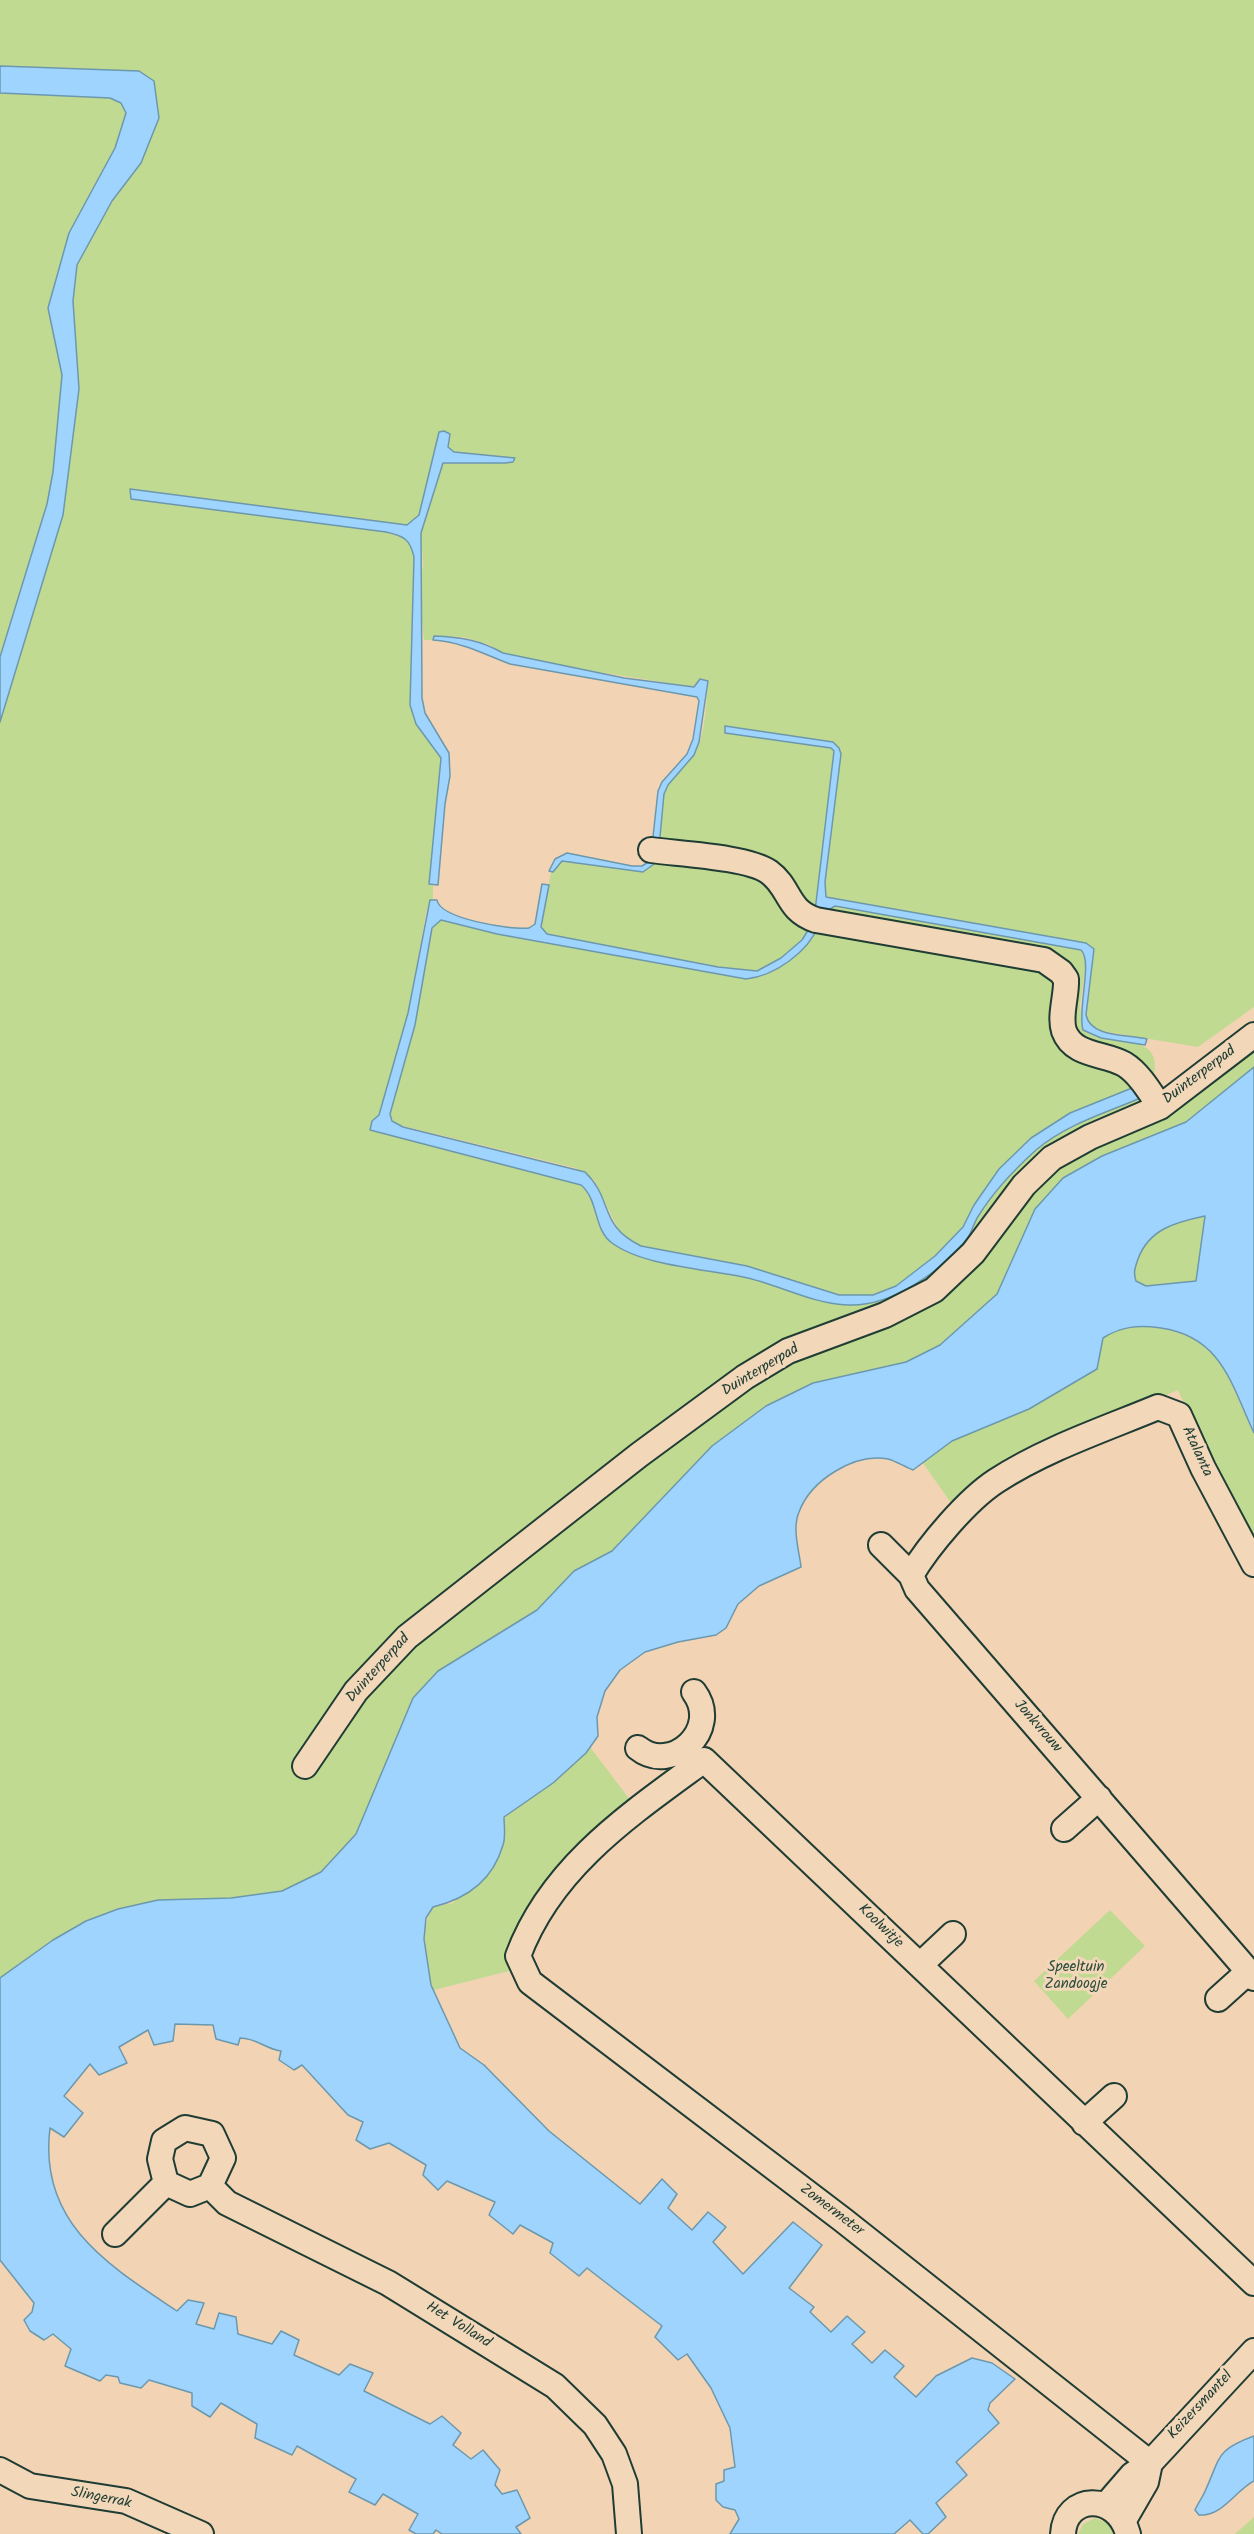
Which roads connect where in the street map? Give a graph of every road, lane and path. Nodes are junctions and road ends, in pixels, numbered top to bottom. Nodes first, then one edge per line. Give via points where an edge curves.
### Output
1 (651, 850) dead end
2 (1254, 1035) edge
3 (1160, 1107) junction
4 (881, 1545) dead end
5 (1254, 1564) edge
6 (910, 1575) junction
7 (694, 1692) dead end
8 (638, 1748) dead end
9 (697, 1752) junction
10 (305, 1766) dead end
11 (1099, 1798) junction
12 (1064, 1829) dead end
13 (953, 1934) dead end
14 (920, 1965) junction
15 (1251, 1975) edge
16 (1218, 1999) dead end
17 (1114, 2096) dead end
18 (1084, 2123) junction
19 (166, 2183) junction
20 (210, 2186) junction
21 (115, 2234) dead end
22 (1254, 2283) edge
23 (1254, 2351) edge
24 (1150, 2463) junction
25 (0, 2470) edge
26 (1106, 2505) junction
27 (1126, 2527) edge
28 (201, 2534) edge
29 (629, 2534) edge
30 (1063, 2534) edge

1 - 3 street via 759,866 776,878 792,906 816,920 1044,960 1066,979 1063,1020 1069,1040 1088,1052 1125,1064
2 - 3 street, Duinterperpad
3 - 10 street, Duinterperpad via 1052,1158 1024,1185 973,1253 934,1290 885,1315 788,1352 736,1383 630,1462 407,1637 356,1691
4 - 6 street, Jonkvrouw
5 - 6 street, Atalanta via 1179,1415 1158,1407 1002,1477 966,1508
6 - 11 street, Jonkvrouw via 917,1589
7 - 9 street via 702,1702 704,1714
8 - 9 street via 647,1756 659,1757
9 - 14 street, Koolwitje
9 - 24 street, Zomermeter via 568,1870 530,1924 518,1956 530,1982 843,2220
11 - 12 street
11 - 15 street, Jonkvrouw
13 - 14 street
14 - 18 street, Koolwitje
15 - 16 street
17 - 18 street
18 - 22 street, Koolwitje
19 - 20 street via 190,2194
19 - 20 street via 160,2159 164,2140 185,2128 212,2134 223,2158
19 - 21 street
20 - 29 street, Het Volland via 227,2203 388,2283 555,2386 595,2426 614,2454 625,2484
23 - 24 street, Keizersmantel
24 - 26 street, Keizersmantel via 1132,2475
24 - 27 street, Keizersmantel
25 - 28 street, Slingerrak via 30,2486 126,2501
26 - 27 street via 1117,2511
26 - 30 street via 1084,2505 1074,2511

